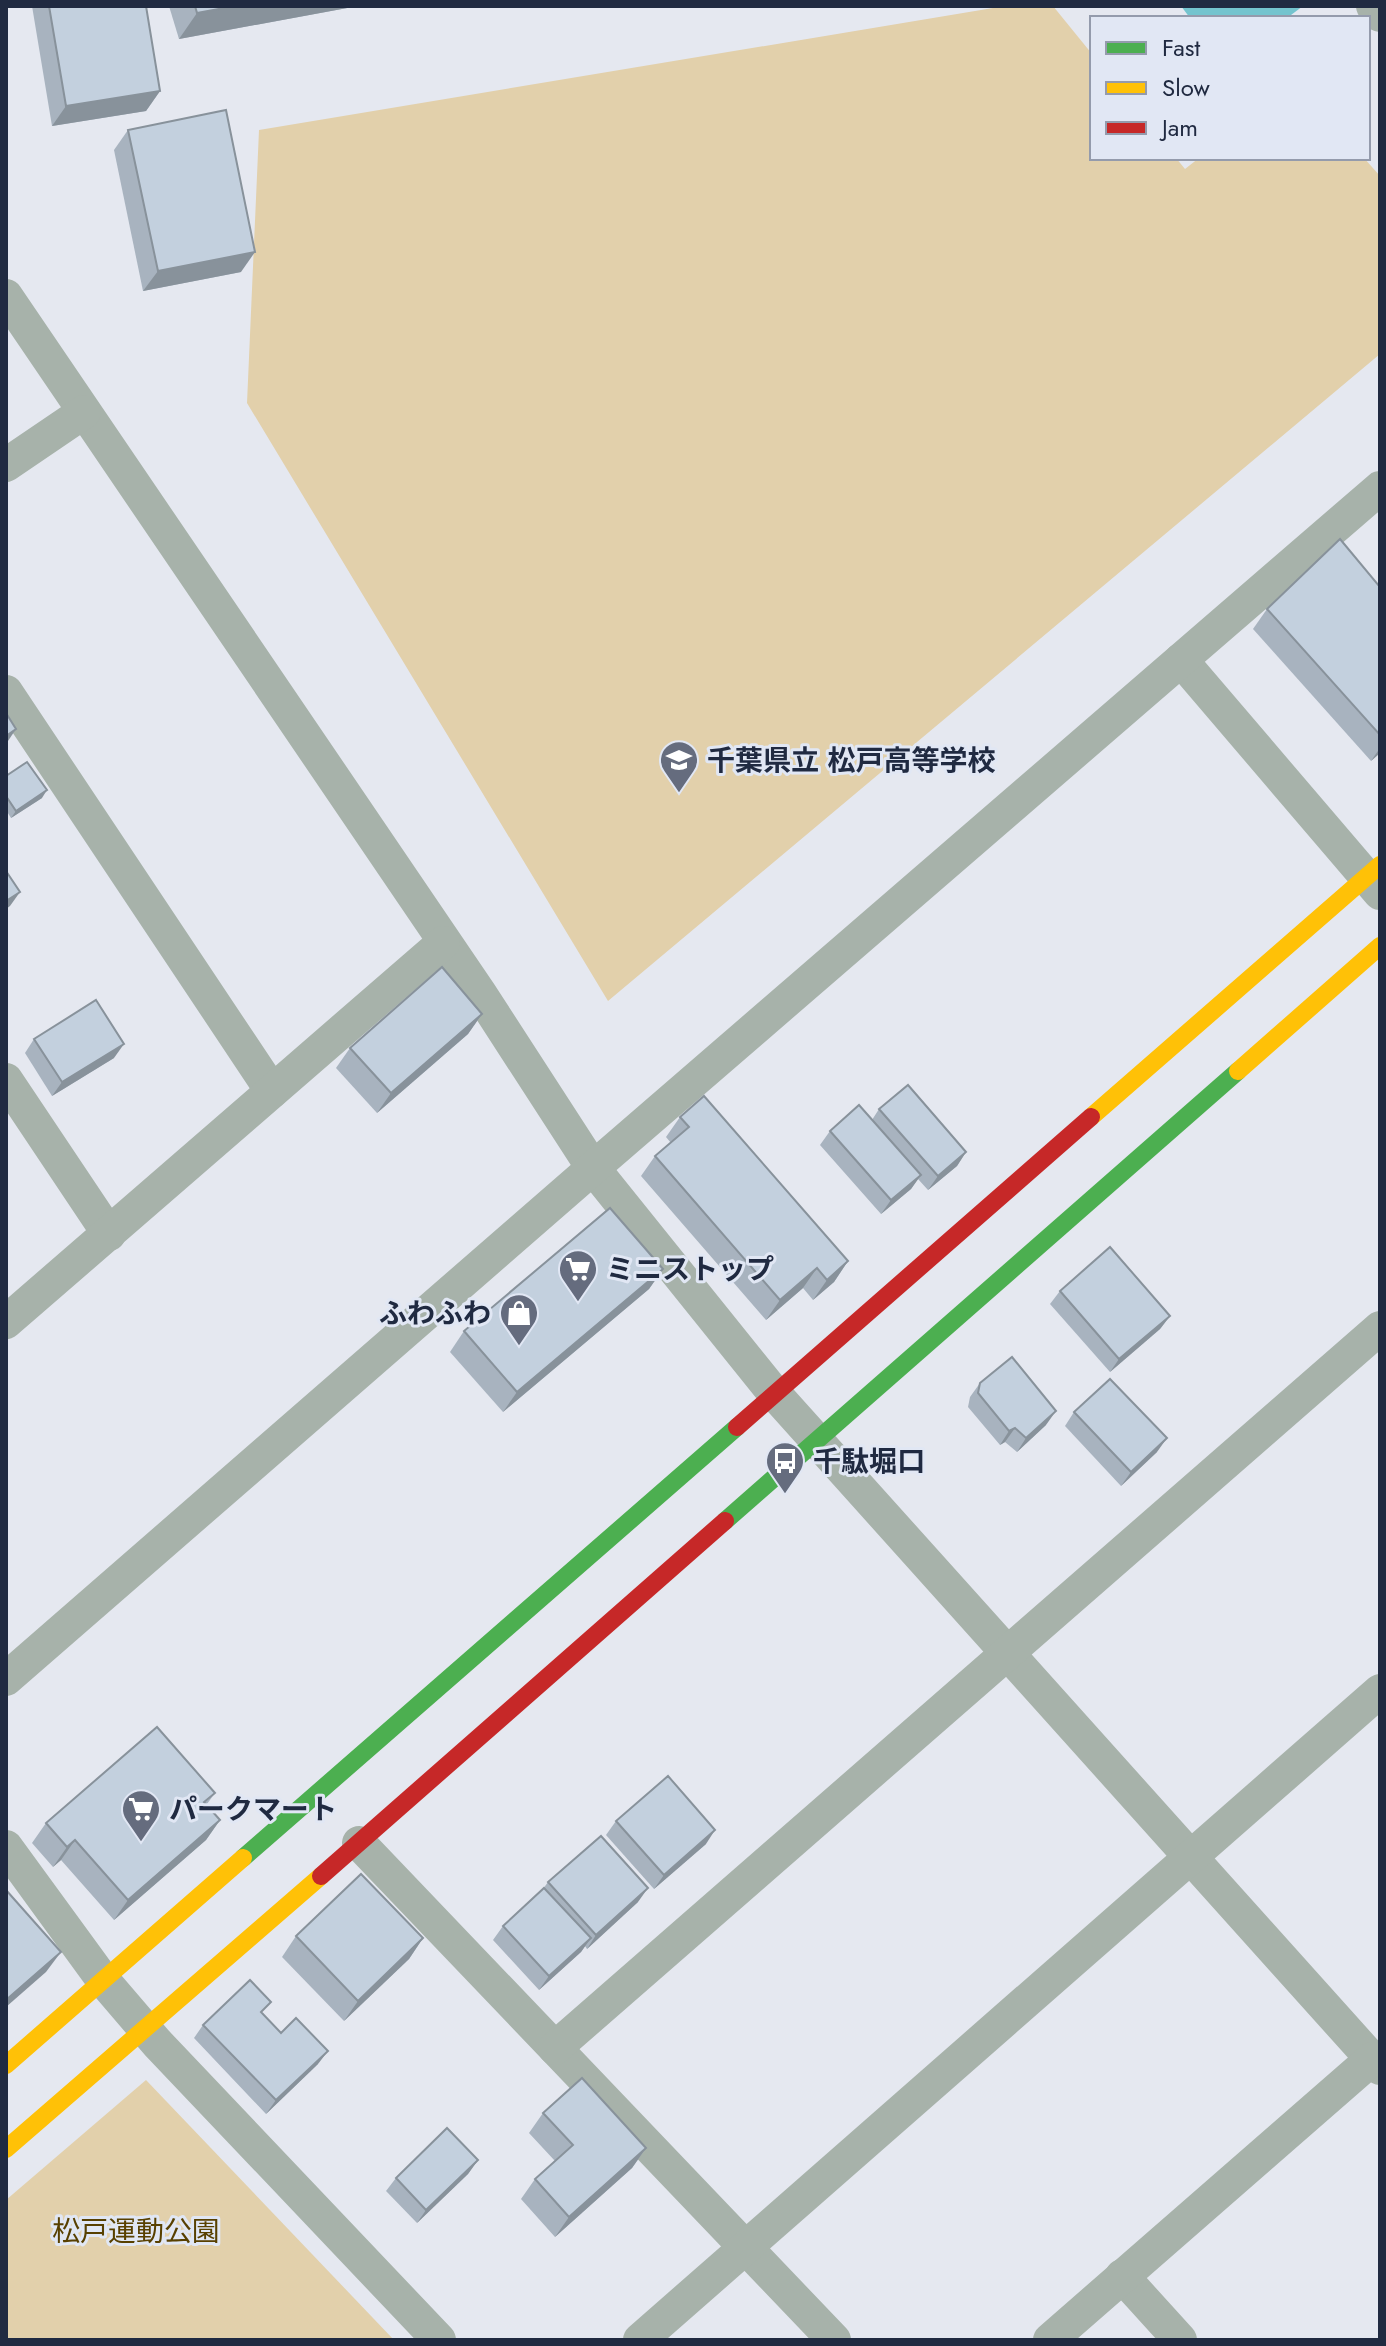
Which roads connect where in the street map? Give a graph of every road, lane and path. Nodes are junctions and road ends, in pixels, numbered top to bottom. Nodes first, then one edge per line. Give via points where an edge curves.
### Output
1 (1373, 6) edge
2 (1380, 15) edge
3 (6, 296) edge
4 (84, 412) junction
5 (6, 465) edge
6 (1380, 488) edge
7 (1181, 660) junction
8 (6, 692) edge
9 (1376, 878) edge
10 (443, 943) junction
11 (1380, 946) edge
12 (6, 1080) edge
13 (272, 1091) junction
14 (593, 1168) junction
15 (109, 1234) junction
16 (6, 1322) edge
17 (1380, 1328) edge
18 (774, 1393) junction
19 (818, 1441) junction
20 (1008, 1653) junction
21 (6, 1679) edge
22 (1380, 1691) edge
23 (359, 1843) junction
24 (6, 1847) edge
25 (1190, 1858) junction
26 (103, 1980) junction
27 (144, 2028) junction
28 (555, 2048) junction
29 (6, 2065) edge
30 (1378, 2066) edge
31 (6, 2149) edge
32 (746, 2249) junction
33 (1122, 2276) junction
34 (439, 2340) edge
35 (640, 2340) edge
36 (834, 2340) edge
37 (1050, 2340) edge
38 (1180, 2340) edge

1 - 2 street
3 - 4 street
4 - 5 street
4 - 10 street
6 - 7 street
7 - 9 street
7 - 14 street
8 - 13 street
9 - 18 street
10 - 13 street
10 - 14 street
11 - 19 street
12 - 15 street
13 - 15 street
14 - 18 street
14 - 21 street
15 - 16 street
17 - 20 street
18 - 19 street
18 - 26 street
19 - 20 street
19 - 23 street
20 - 25 street
20 - 28 street
22 - 25 street
23 - 27 street
23 - 28 street
24 - 26 street
25 - 30 street
25 - 32 street
26 - 27 street
26 - 29 street
27 - 31 street
27 - 34 street
28 - 32 street
30 - 33 street
32 - 35 street
32 - 36 street
33 - 37 street
33 - 38 street

